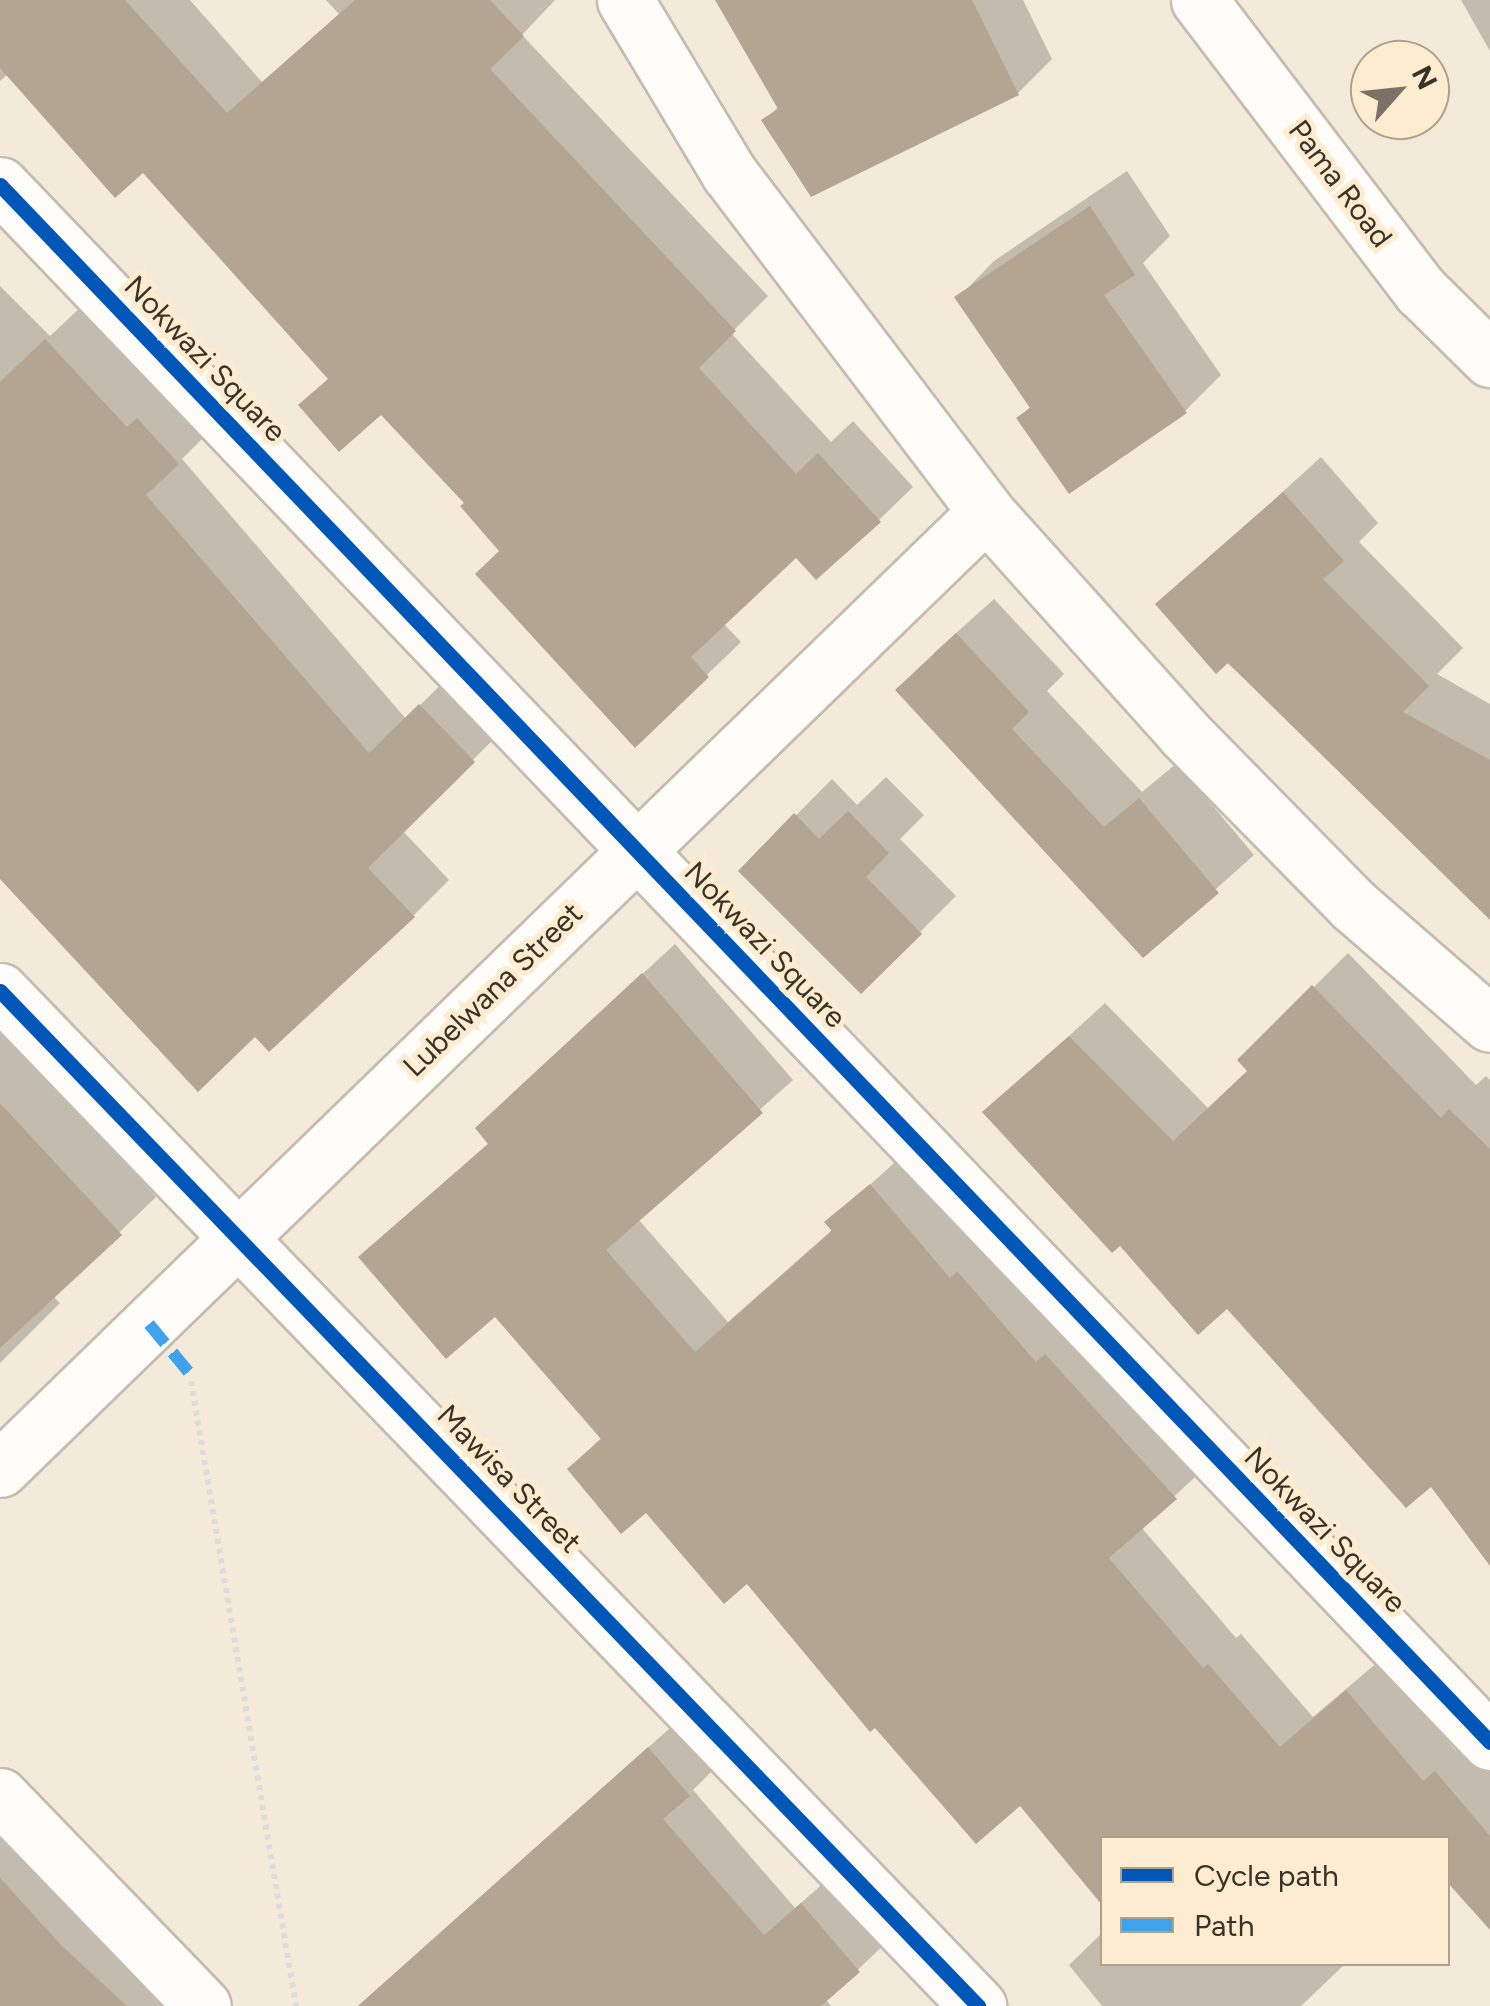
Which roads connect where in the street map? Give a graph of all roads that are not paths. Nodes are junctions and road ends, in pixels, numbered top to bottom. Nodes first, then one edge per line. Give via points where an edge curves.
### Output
1 (625, 0) edge
2 (1200, 0) edge
3 (0, 185) edge
4 (1490, 359) edge
5 (986, 512) junction
6 (637, 851) junction
7 (0, 991) edge
8 (1490, 1024) edge
9 (238, 1238) junction
10 (0, 1468) edge
11 (1490, 1742) edge
12 (0, 1796) edge
13 (203, 2006) edge
14 (978, 2006) edge

1 - 5 street via 729,172
2 - 4 street, Pama Road via 1422,291
3 - 6 street, Nokwazi Square
5 - 6 street, Lubelwana Street
5 - 8 street via 1223,773 1353,905
6 - 9 street, Lubelwana Street
6 - 11 street, Nokwazi Square
7 - 9 street, Mawisa Street
9 - 10 street, Lubelwana Street
9 - 14 street, Mawisa Street
12 - 13 street

